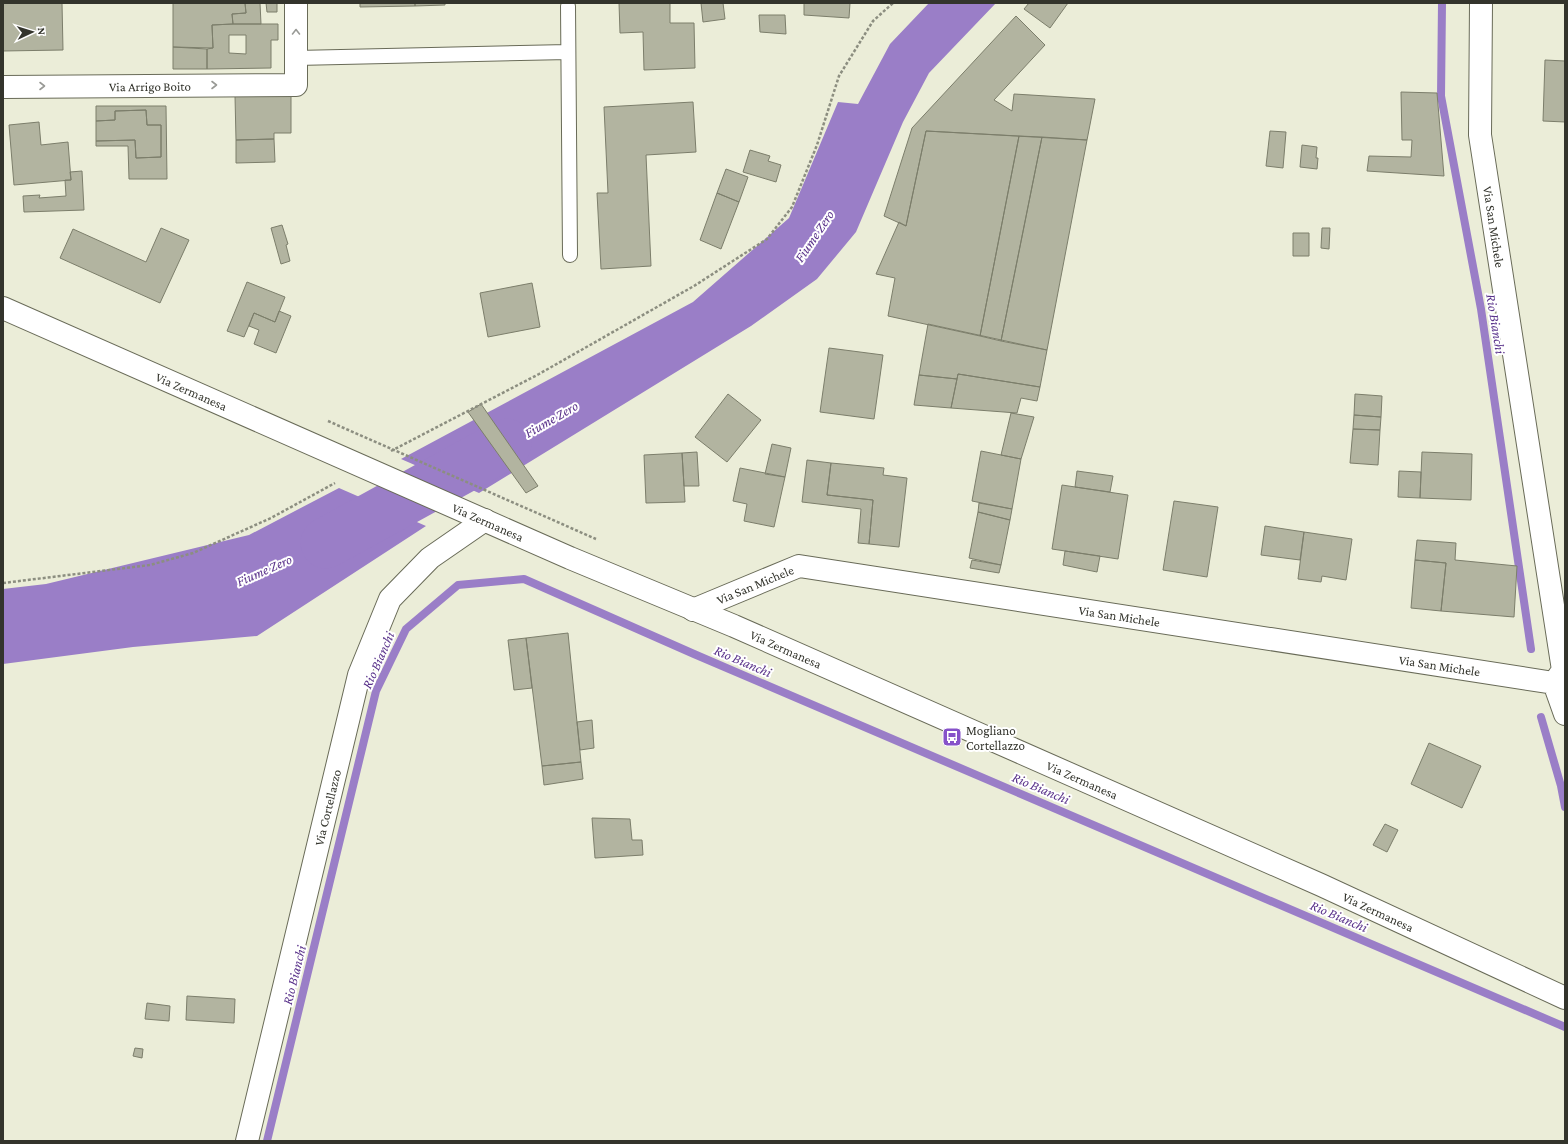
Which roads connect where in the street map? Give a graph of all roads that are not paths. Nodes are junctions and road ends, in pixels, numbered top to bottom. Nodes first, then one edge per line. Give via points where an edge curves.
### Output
1 (296, 3) edge
2 (1481, 3) edge
3 (568, 6) dead end
4 (568, 52) junction
5 (296, 58) junction
6 (3, 87) edge
7 (570, 255) dead end
8 (3, 308) edge
9 (485, 520) junction
10 (693, 610) junction
11 (1554, 683) junction
12 (1565, 714) edge
13 (1565, 998) edge
14 (247, 1141) edge

5 -> 1 street
2 - 11 street, Via San Michele via 1480,135 1564,670
3 - 4 lane
4 - 5 lane
4 - 7 lane
6 -> 5 street, Via Arrigo Boito via 296,85
8 - 9 street, Via Zermanesa
9 - 10 street, Via Zermanesa
9 - 14 street, Via Cortellazzo via 430,558 390,599 359,675
10 - 11 street, Via San Michele via 799,566
10 - 13 street, Via Zermanesa via 1321,885
11 - 12 street

